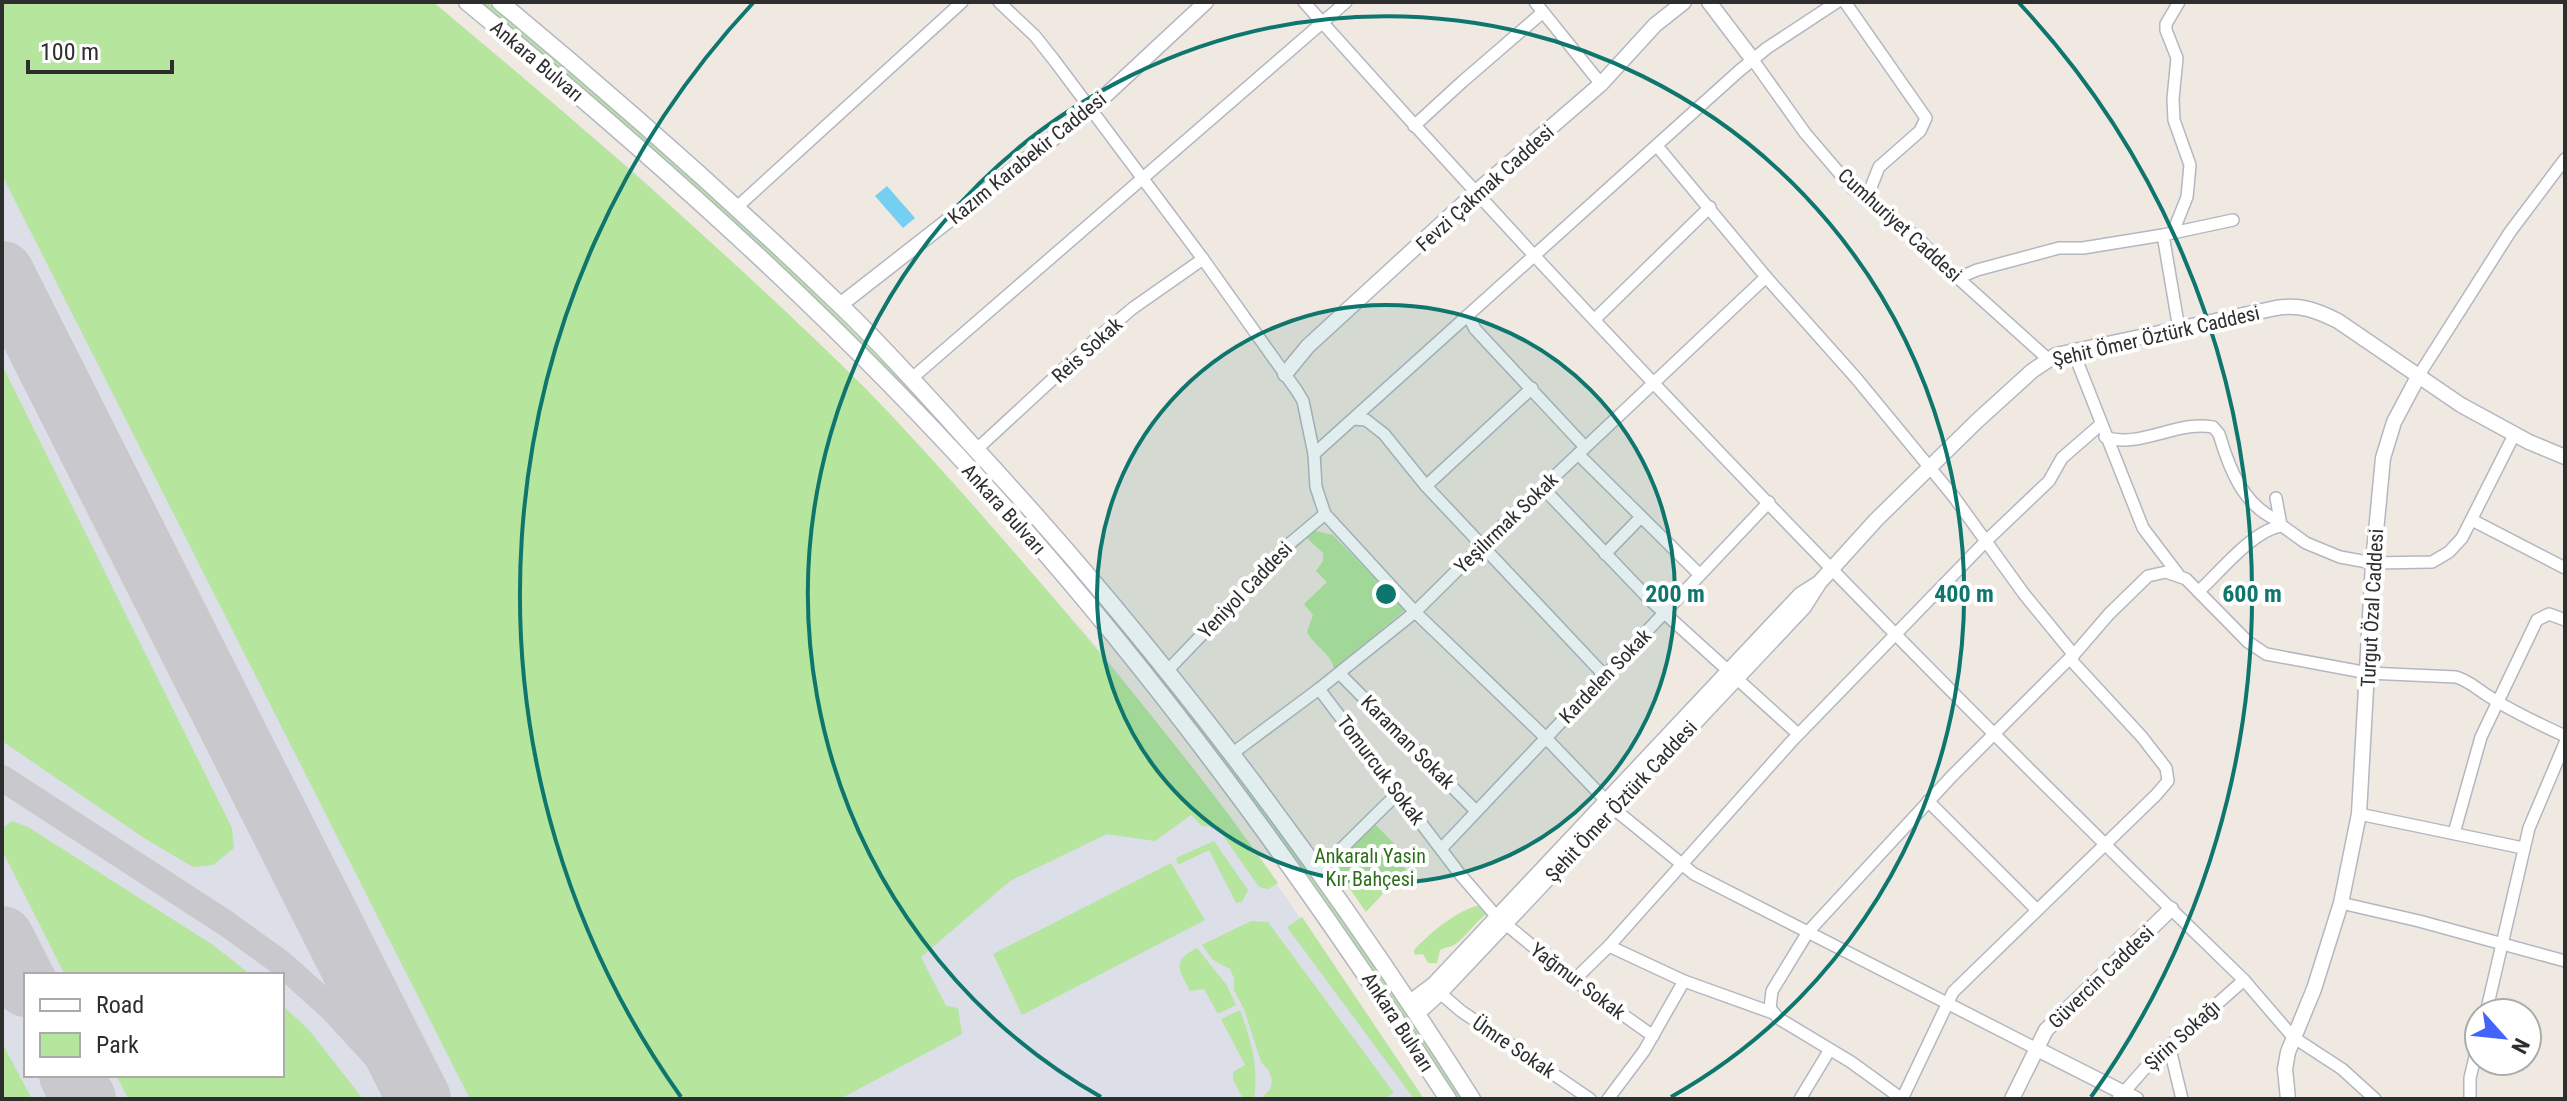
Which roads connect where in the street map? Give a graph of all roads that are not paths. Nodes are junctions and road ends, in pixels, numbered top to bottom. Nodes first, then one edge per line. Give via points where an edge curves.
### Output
1 (467, 2) edge
2 (500, 2) edge
3 (962, 2) edge
4 (999, 2) edge
5 (1206, 2) edge
6 (1304, 2) edge
7 (1346, 2) edge
8 (1535, 2) edge
9 (1684, 2) edge
10 (1709, 2) edge
11 (1837, 2) edge
12 (1845, 2) edge
13 (2179, 2) edge
14 (1543, 12) junction
15 (1322, 23) junction
16 (1753, 60) junction
17 (1601, 84) junction
18 (1091, 109) junction
19 (1414, 126) junction
20 (1657, 146) junction
21 (2565, 159) edge
22 (1142, 178) junction
23 (1476, 192) junction
24 (1866, 200) junction
25 (1710, 207) junction
26 (736, 208) junction
27 (2233, 220) dead end
28 (2168, 234) junction
29 (1535, 255) junction
30 (1203, 259) junction
31 (1766, 277) junction
32 (1958, 278) junction
33 (840, 305) junction
34 (1468, 315) junction
35 (1595, 319) junction
36 (2179, 329) junction
37 (2073, 351) junction
38 (2048, 359) junction
39 (1285, 374) junction
40 (2419, 375) junction
41 (911, 379) junction
42 (1655, 382) junction
43 (1532, 388) junction
44 (1354, 419) junction
45 (2100, 425) junction
46 (2514, 435) junction
47 (2105, 437) junction
48 (977, 449) junction
49 (1582, 451) junction
50 (1314, 454) junction
51 (2565, 457) edge
52 (1930, 468) junction
53 (1426, 486) junction
54 (1543, 488) junction
55 (2276, 498) dead end
56 (1769, 502) junction
57 (1325, 514) junction
58 (1641, 517) junction
59 (2472, 520) junction
60 (2281, 524) junction
61 (1986, 541) junction
62 (1482, 546) junction
63 (1605, 554) junction
64 (2373, 563) junction
65 (2565, 568) edge
66 (1833, 569) junction
67 (1699, 574) junction
68 (2178, 574) junction
69 (2199, 591) junction
70 (1415, 612) junction
71 (1667, 613) junction
72 (2565, 620) edge
73 (1897, 633) junction
74 (2072, 657) junction
75 (1168, 670) junction
76 (1339, 673) junction
77 (2368, 673) junction
78 (1604, 675) junction
79 (1733, 675) junction
80 (1319, 689) junction
81 (2496, 701) junction
82 (1995, 733) junction
83 (1798, 734) junction
84 (2565, 736) edge
85 (1546, 738) junction
86 (2565, 743) edge
87 (1233, 753) junction
88 (1398, 793) junction
89 (1928, 801) junction
90 (1610, 805) junction
91 (1476, 811) junction
92 (2359, 814) junction
93 (2454, 833) junction
94 (2106, 843) junction
95 (2523, 848) junction
96 (1441, 849) junction
97 (1682, 864) junction
98 (1320, 870) junction
99 (2341, 903) junction
100 (2171, 909) junction
101 (2037, 910) junction
102 (1500, 921) junction
103 (1808, 932) junction
104 (2502, 944) junction
105 (1609, 946) junction
106 (2565, 961) edge
107 (1574, 980) junction
108 (2244, 980) junction
109 (1684, 981) junction
110 (1440, 993) junction
111 (2490, 997) edge
112 (1948, 1002) junction
113 (1414, 1008) junction
114 (1773, 1013) junction
115 (1653, 1036) junction
116 (2293, 1037) junction
117 (2169, 1045) junction
118 (2035, 1048) junction
119 (1829, 1051) junction
120 (2470, 1077) edge
121 (2125, 1097) edge
122 (1448, 1099) edge
123 (1472, 1099) edge
124 (1590, 1099) edge
125 (1608, 1099) edge
126 (1800, 1099) edge
127 (2012, 1099) edge
128 (2182, 1099) edge
129 (2288, 1099) edge
130 (2375, 1099) edge
131 (2470, 1099) edge

1 - 122 main road, Ankara Bulvarı via 638,145 785,280 1017,521 1209,755 1365,972
2 - 26 main road, Ankara Bulvarı
3 - 26 street
4 - 18 street via 1035,36
5 - 18 street, Kazım Karabekir Caddesi
6 - 15 street
7 - 15 street
8 - 14 street
9 - 17 street, Fevzi Çakmak Caddesi via 1655,25
10 - 16 street, Cumhuriyet Caddesi
11 - 16 street
12 - 24 street via 1926,118 1920,131 1879,167
13 - 28 street via 2166,30 2177,58 2174,120 2190,165 2187,197
14 - 17 street
14 - 19 street
15 - 19 street
15 - 22 street
16 - 20 street
16 - 24 street, Cumhuriyet Caddesi via 1805,133
17 - 23 street, Fevzi Çakmak Caddesi
18 - 22 street
18 - 33 street, Kazım Karabekir Caddesi
19 - 23 street
20 - 25 street
20 - 29 street
21 - 40 street, Turgut Özal Caddesi via 2503,242
22 - 30 street
22 - 41 street
23 - 29 street
23 - 39 street, Fevzi Çakmak Caddesi via 1308,346
24 - 32 street, Cumhuriyet Caddesi via 1918,238
25 - 31 street
25 - 35 street
26 - 33 main road, Ankara Bulvarı
27 - 28 street
28 - 32 street via 2059,248
28 - 36 street
29 - 34 street
29 - 35 street
30 - 39 street
30 - 48 street, Reis Sokak via 1133,308
31 - 42 street, Yeşilırmak Sokak
31 - 52 street
32 - 38 street, Cumhuriyet Caddesi
33 - 41 main road, Ankara Bulvarı
34 - 43 street
34 - 44 street
35 - 42 street
36 - 37 street, Şehit Ömer Öztürk Caddesi
36 - 40 street, Şehit Ömer Öztürk Caddesi via 2276,308 2311,308
37 - 38 street, Şehit Ömer Öztürk Caddesi
37 - 45 street
38 - 52 street, Şehit Ömer Öztürk Caddesi
39 - 50 street via 1303,401
40 - 46 street, Şehit Ömer Öztürk Caddesi
40 - 64 street, Turgut Özal Caddesi via 2386,446
41 - 48 main road, Ankara Bulvarı
42 - 49 street, Yeşilırmak Sokak
42 - 56 street
43 - 49 street
43 - 53 street
44 - 50 street
44 - 53 street via 1366,420 1384,434
45 - 47 street
45 - 61 street
46 - 51 street, Şehit Ömer Öztürk Caddesi
46 - 59 street
47 - 60 street via 2120,441 2213,427 2238,484
47 - 68 street via 2143,528
48 - 75 main road, Ankara Bulvarı
49 - 54 street, Yeşilırmak Sokak
49 - 58 street
50 - 57 street
52 - 61 street
52 - 66 street, Şehit Ömer Öztürk Caddesi
53 - 62 street
54 - 62 street, Yeşilırmak Sokak
54 - 63 street
55 - 60 street
56 - 66 street
56 - 67 street, Kardelen Sokak
57 - 70 street
57 - 75 street, Yeniyol Caddesi via 1279,554
58 - 63 street
58 - 67 street
59 - 64 street via 2455,546 2432,562
59 - 65 street
60 - 64 street via 2306,543
60 - 69 street via 2257,537
61 - 73 street
61 - 74 street
62 - 70 street, Yeşilırmak Sokak
62 - 78 street
63 - 71 street
64 - 77 street, Turgut Özal Caddesi
66 - 73 street
66 - 79 street, Şehit Ömer Öztürk Caddesi via 1804,607
67 - 71 street, Kardelen Sokak
68 - 69 street
68 - 74 street via 2155,573 2141,582
69 - 77 street via 2259,651
70 - 76 street, Yeşilırmak Sokak
70 - 85 street
71 - 78 street, Kardelen Sokak
71 - 79 street
72 - 81 street via 2549,614 2537,620
73 - 82 street
73 - 83 street
74 - 82 street
74 - 94 street via 2168,772 2165,785
75 - 87 main road, Ankara Bulvarı
76 - 80 street, Yeşilırmak Sokak
76 - 91 street, Karaman Sokak
77 - 81 street via 2456,677
77 - 92 street, Turgut Özal Caddesi
78 - 85 street, Kardelen Sokak
79 - 83 street
79 - 90 street, Şehit Ömer Öztürk Caddesi
80 - 87 street, Yeşilırmak Sokak
80 - 88 street, Tomurcuk Sokak
81 - 84 street
81 - 93 street via 2477,747
82 - 89 street
82 - 94 street
83 - 97 street
85 - 90 street
85 - 91 street, Kardelen Sokak
86 - 95 street
87 - 98 main road, Ankara Bulvarı
88 - 96 street, Tomurcuk Sokak
88 - 98 street
89 - 101 street
89 - 103 street
90 - 97 street
90 - 102 street, Şehit Ömer Öztürk Caddesi
91 - 96 street, Kardelen Sokak
92 - 93 street
92 - 99 street, Turgut Özal Caddesi
93 - 95 street
94 - 100 street
94 - 101 street
95 - 104 street
96 - 102 street, Tomurcuk Sokak
97 - 103 street via 1714,886
97 - 105 street
98 - 113 main road, Ankara Bulvarı
99 - 104 street
99 - 116 street, Turgut Özal Caddesi
100 - 108 street
100 - 118 street, Güvercin Caddesi via 2053,1022
101 - 112 street
102 - 107 street, Yağmur Sokak
102 - 110 street, Şehit Ömer Öztürk Caddesi
102 - 113 street, Şehit Ömer Öztürk Caddesi
103 - 112 street
103 - 114 street via 1775,983 1769,1002
104 - 106 street
104 - 111 street
105 - 107 street
105 - 109 street
107 - 115 street, Yağmur Sokak
108 - 116 street
108 - 117 street, Şirin Sokağı
109 - 114 street
109 - 115 street
110 - 113 street, Şehit Ömer Öztürk Caddesi
110 - 124 street, Ümre Sokak
112 - 118 street
112 - 119 street via 1902,1099
113 - 123 main road, Ankara Bulvarı
114 - 119 street
115 - 125 street
116 - 129 street, Turgut Özal Caddesi via 2285,1069
116 - 130 street via 2342,1069
117 - 121 street, Şirin Sokağı
117 - 128 street
118 - 121 street
118 - 127 street, Güvercin Caddesi
119 - 126 street
120 - 131 street

